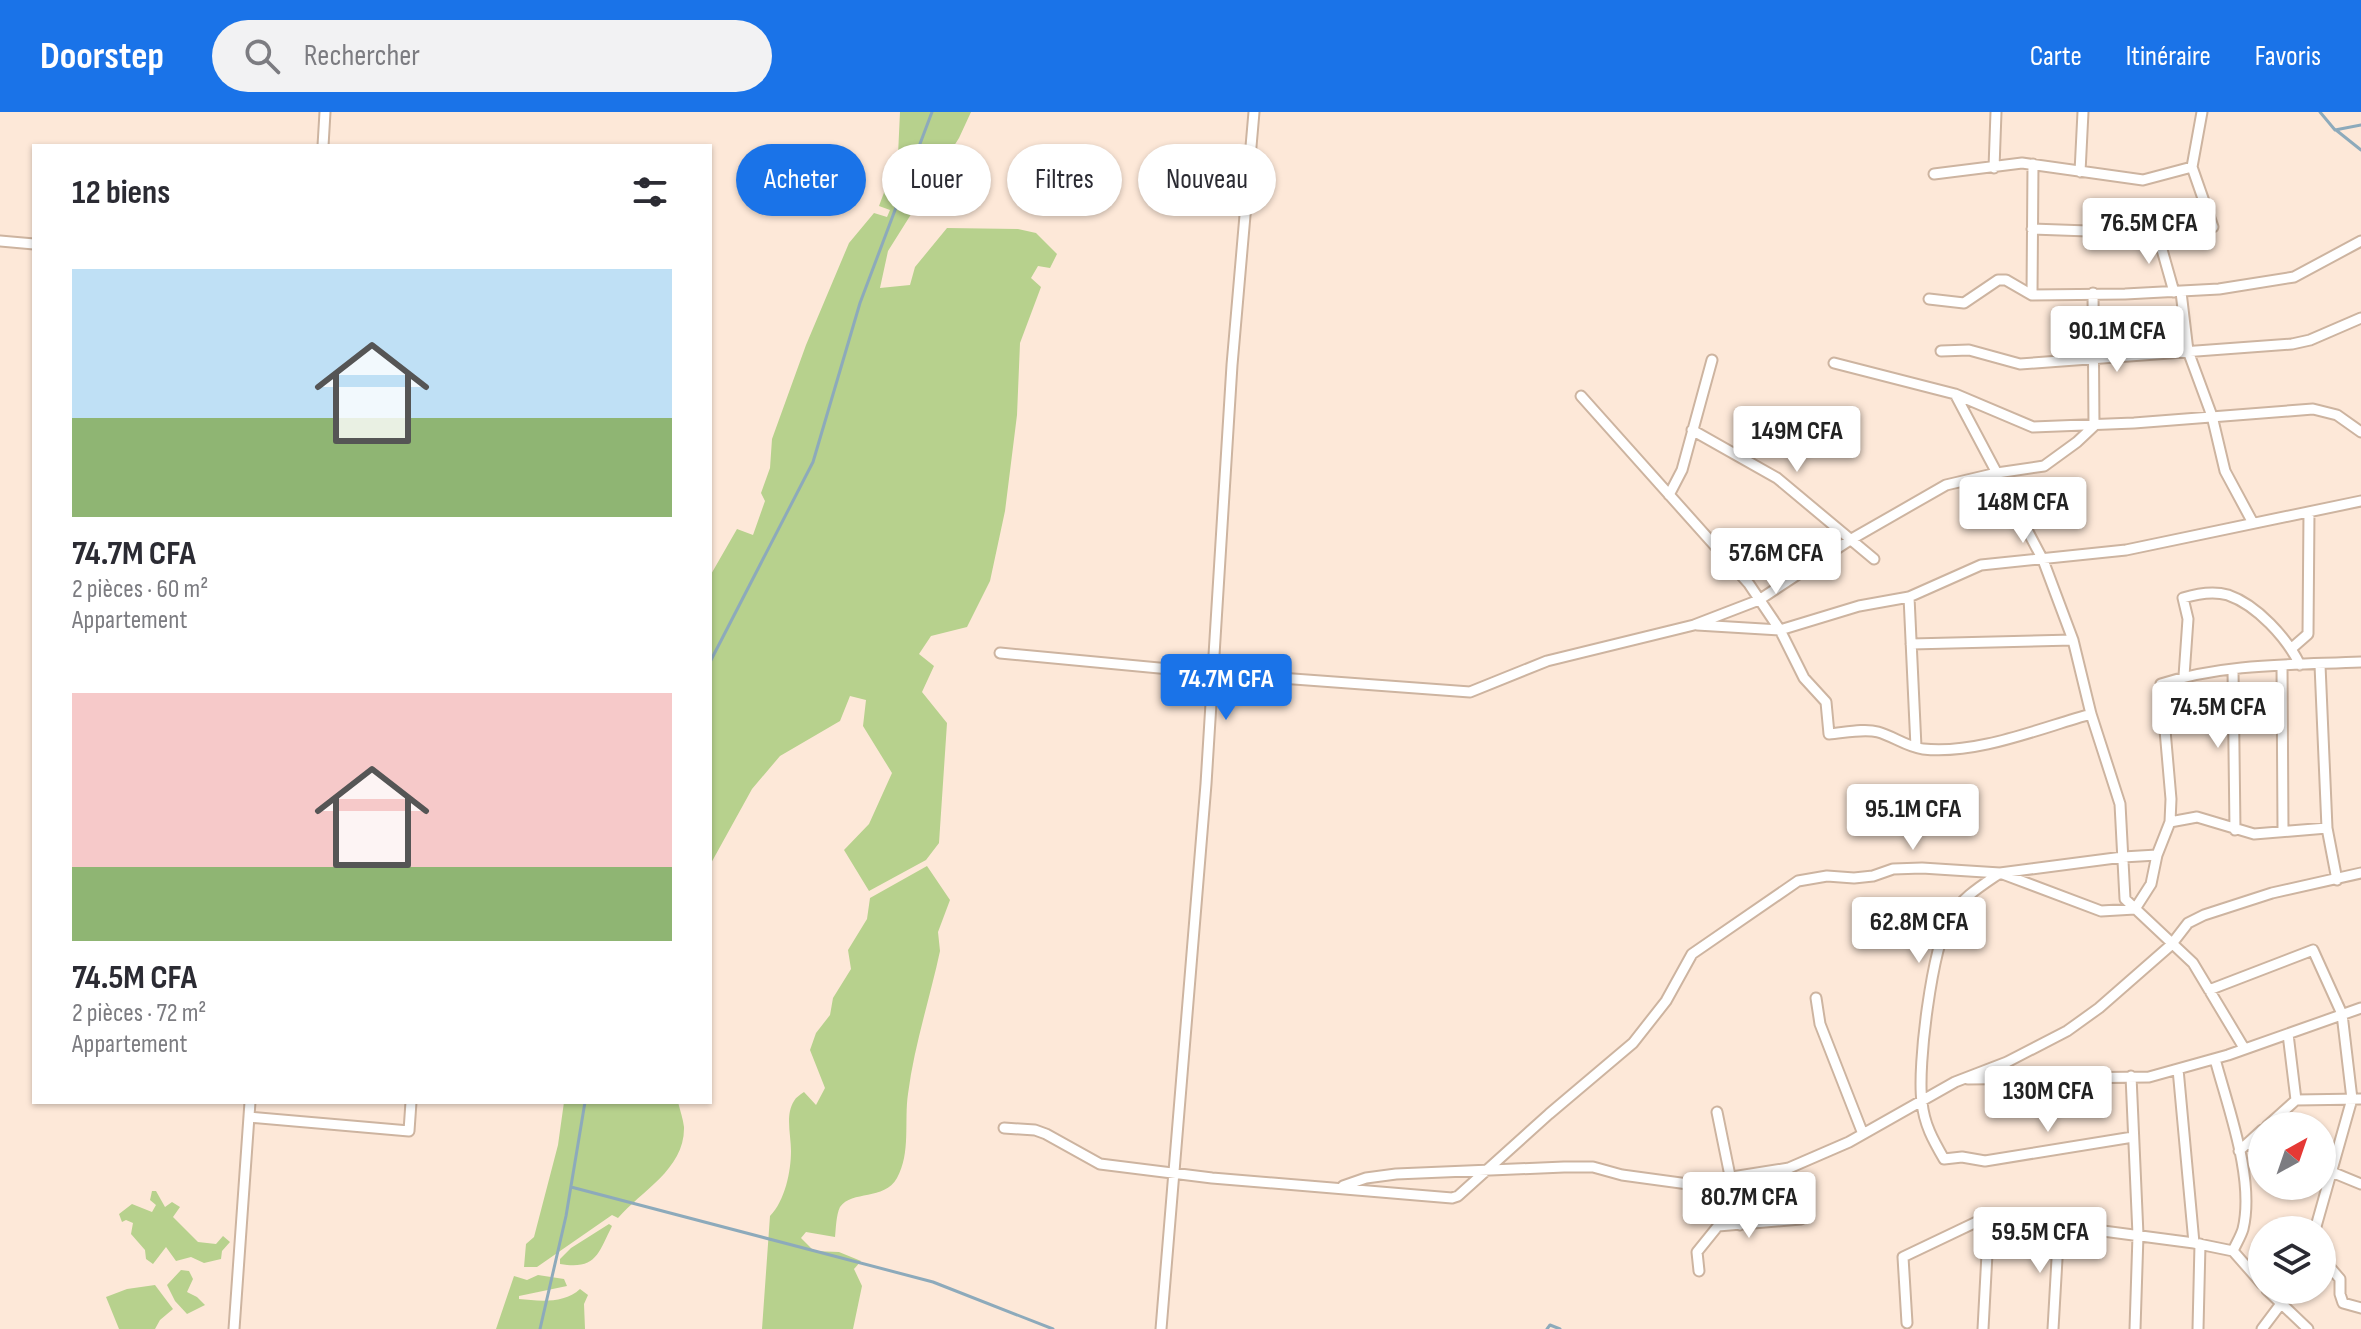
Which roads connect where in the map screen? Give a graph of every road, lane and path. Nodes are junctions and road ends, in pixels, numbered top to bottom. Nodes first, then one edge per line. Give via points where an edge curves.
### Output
1 (325, 112) edge
2 (1254, 112) edge
3 (1996, 112) edge
4 (2083, 112) edge
5 (2202, 112) edge
6 (323, 144) edge
7 (2033, 164) junction
8 (2192, 167) junction
9 (1994, 168) junction
10 (2080, 172) junction
11 (1934, 174) dead end
12 (2032, 229) junction
13 (2157, 232) junction
14 (0, 241) edge
15 (2361, 241) edge
16 (32, 244) edge
17 (2177, 292) junction
18 (2093, 293) junction
19 (2032, 295) junction
20 (1929, 299) dead end
21 (2361, 318) edge
22 (1941, 351) dead end
23 (2188, 351) junction
24 (2093, 359) junction
25 (1712, 360) dead end
26 (1834, 363) dead end
27 (1955, 394) junction
28 (1581, 396) dead end
29 (2212, 416) junction
30 (2094, 426) junction
31 (1692, 430) junction
32 (2361, 432) edge
33 (1997, 473) junction
34 (1669, 495) junction
35 (2361, 501) edge
36 (2309, 512) junction
37 (2253, 523) junction
38 (1850, 540) junction
39 (1874, 559) dead end
40 (2043, 560) junction
41 (1909, 597) junction
42 (1759, 600) junction
43 (1694, 625) junction
44 (1780, 630) junction
45 (2073, 640) junction
46 (1911, 644) junction
47 (2292, 648) junction
48 (1000, 653) dead end
49 (2361, 662) edge
50 (2300, 665) junction
51 (2320, 665) junction
52 (2282, 666) junction
53 (2233, 670) junction
54 (1212, 673) junction
55 (2184, 676) junction
56 (2091, 714) junction
57 (1916, 747) junction
58 (2170, 822) junction
59 (2327, 828) junction
60 (2235, 830) junction
61 (2283, 831) junction
62 (2157, 855) junction
63 (2123, 857) junction
64 (2000, 873) junction
65 (2361, 873) edge
66 (2337, 880) junction
67 (2135, 909) junction
68 (2171, 945) junction
69 (2209, 990) junction
70 (1816, 998) dead end
71 (2361, 1008) edge
72 (2342, 1014) junction
73 (2288, 1034) junction
74 (2244, 1048) junction
75 (2215, 1059) junction
76 (2178, 1069) junction
77 (2361, 1075) edge
78 (2131, 1076) junction
79 (1961, 1079) junction
80 (2350, 1080) junction
81 (1921, 1099) junction
82 (2357, 1099) edge
83 (2296, 1100) junction
84 (250, 1104) edge
85 (411, 1104) edge
86 (1717, 1112) dead end
87 (2283, 1112) edge
88 (249, 1117) junction
89 (1004, 1128) dead end
90 (1863, 1134) junction
91 (2133, 1137) junction
92 (2248, 1143) edge
93 (2243, 1147) junction
94 (2248, 1147) edge
95 (2336, 1163) edge
96 (1486, 1170) junction
97 (1174, 1173) junction
98 (2336, 1173) edge
99 (1730, 1176) junction
100 (2361, 1184) edge
101 (1340, 1188) junction
102 (1989, 1216) junction
103 (1801, 1219) dead end
104 (2059, 1224) junction
105 (1740, 1225) junction
106 (2138, 1235) junction
107 (2197, 1243) junction
108 (2233, 1251) junction
109 (2248, 1268) edge
110 (1699, 1271) dead end
111 (2336, 1274) edge
112 (2280, 1305) joint
113 (2361, 1308) edge
114 (1907, 1323) dead end
115 (234, 1329) edge
116 (1161, 1329) edge
117 (1983, 1329) edge
118 (2053, 1329) edge
119 (2135, 1329) edge
120 (2198, 1329) edge
121 (2262, 1329) edge
122 (2308, 1329) edge

1 - 6 street
2 - 54 street
3 - 9 street
4 - 10 street
5 - 8 street
7 - 9 street
7 - 10 street
7 - 12 street
8 - 10 street via 2143,180
8 - 13 street via 2213,227
9 - 11 street
12 - 13 street
12 - 19 street
13 - 17 street
14 - 16 street
15 - 17 street via 2294,277
17 - 18 street
17 - 23 street
18 - 19 street
18 - 24 street
19 - 20 street via 1998,280 1964,303
21 - 23 street via 2292,344
22 - 24 street via 1969,350 2020,364
23 - 24 street
23 - 29 street
24 - 30 street
25 - 31 street
26 - 27 street
27 - 30 street via 2033,427
27 - 33 street
28 - 34 street
29 - 30 street
29 - 32 street via 2313,409 2337,415
29 - 37 street via 2225,471
30 - 33 street via 2044,466
31 - 34 street
31 - 38 street via 1777,478
33 - 38 street via 1946,485
33 - 40 street
34 - 42 street
35 - 36 street
36 - 37 street
36 - 47 street via 2308,634
37 - 40 street via 2126,550
38 - 39 street
38 - 42 street
40 - 41 street via 1981,565
40 - 45 street
41 - 44 street
41 - 46 street
42 - 43 street
42 - 44 street
43 - 44 street
43 - 54 street via 1547,661 1470,692
44 - 57 street via 1804,678 1826,702 1829,734 1876,731
45 - 46 street
45 - 56 street
46 - 57 street
47 - 50 street
47 - 55 street via 2247,605 2230,596 2193,595 2183,598 2188,619
48 - 54 street
49 - 51 street
50 - 51 street
50 - 52 street
51 - 59 street
52 - 53 street
52 - 61 street
53 - 55 street
53 - 60 street
54 - 97 street
55 - 58 street via 2161,684
56 - 57 street via 1977,746
56 - 63 street via 2120,804
58 - 60 street via 2197,817
58 - 62 street
59 - 61 street
59 - 66 street
60 - 61 street
62 - 63 street
62 - 67 street via 2151,884
63 - 64 street
63 - 67 street via 2125,899
64 - 67 street via 2101,911
64 - 81 street via 1968,895 1944,929 1927,1011
64 - 96 street via 1893,869 1873,876 1809,878 1782,889 1692,954 1666,1001 1633,1043
65 - 66 street
66 - 68 street via 2224,907 2188,923
67 - 68 street
68 - 69 street via 2193,963
68 - 79 street via 2067,1031
69 - 72 street via 2313,950
69 - 74 street
70 - 90 street via 1820,1024
71 - 72 street
72 - 73 street
72 - 80 street
73 - 74 street
73 - 83 street
74 - 75 street
75 - 76 street
75 - 93 street
76 - 78 street
76 - 107 street
77 - 80 street
78 - 79 street
78 - 91 street
79 - 81 street
80 - 82 street
81 - 90 street
81 - 91 street via 1927,1129 1944,1159 1985,1161
82 - 83 street
82 - 95 street
83 - 87 street
84 - 88 street
85 - 88 street via 409,1131
86 - 99 street
88 - 115 street
89 - 97 street via 1046,1134 1100,1164
90 - 99 street via 1789,1168
91 - 106 street
92 - 93 street
93 - 94 street
93 - 108 street via 2243,1229
96 - 99 street via 1593,1167 1688,1184
96 - 101 street via 1396,1174
96 - 101 street via 1452,1198
97 - 101 street
97 - 116 street
98 - 100 street
99 - 105 street
102 - 104 street
102 - 114 street via 1903,1257
102 - 117 street
103 - 105 street
104 - 106 street
104 - 118 street
105 - 110 street via 1718,1226 1697,1252
106 - 107 street
106 - 119 street
107 - 108 street
107 - 120 street
108 - 109 street
111 - 113 street via 2343,1303
112 - 121 street
112 - 122 street

